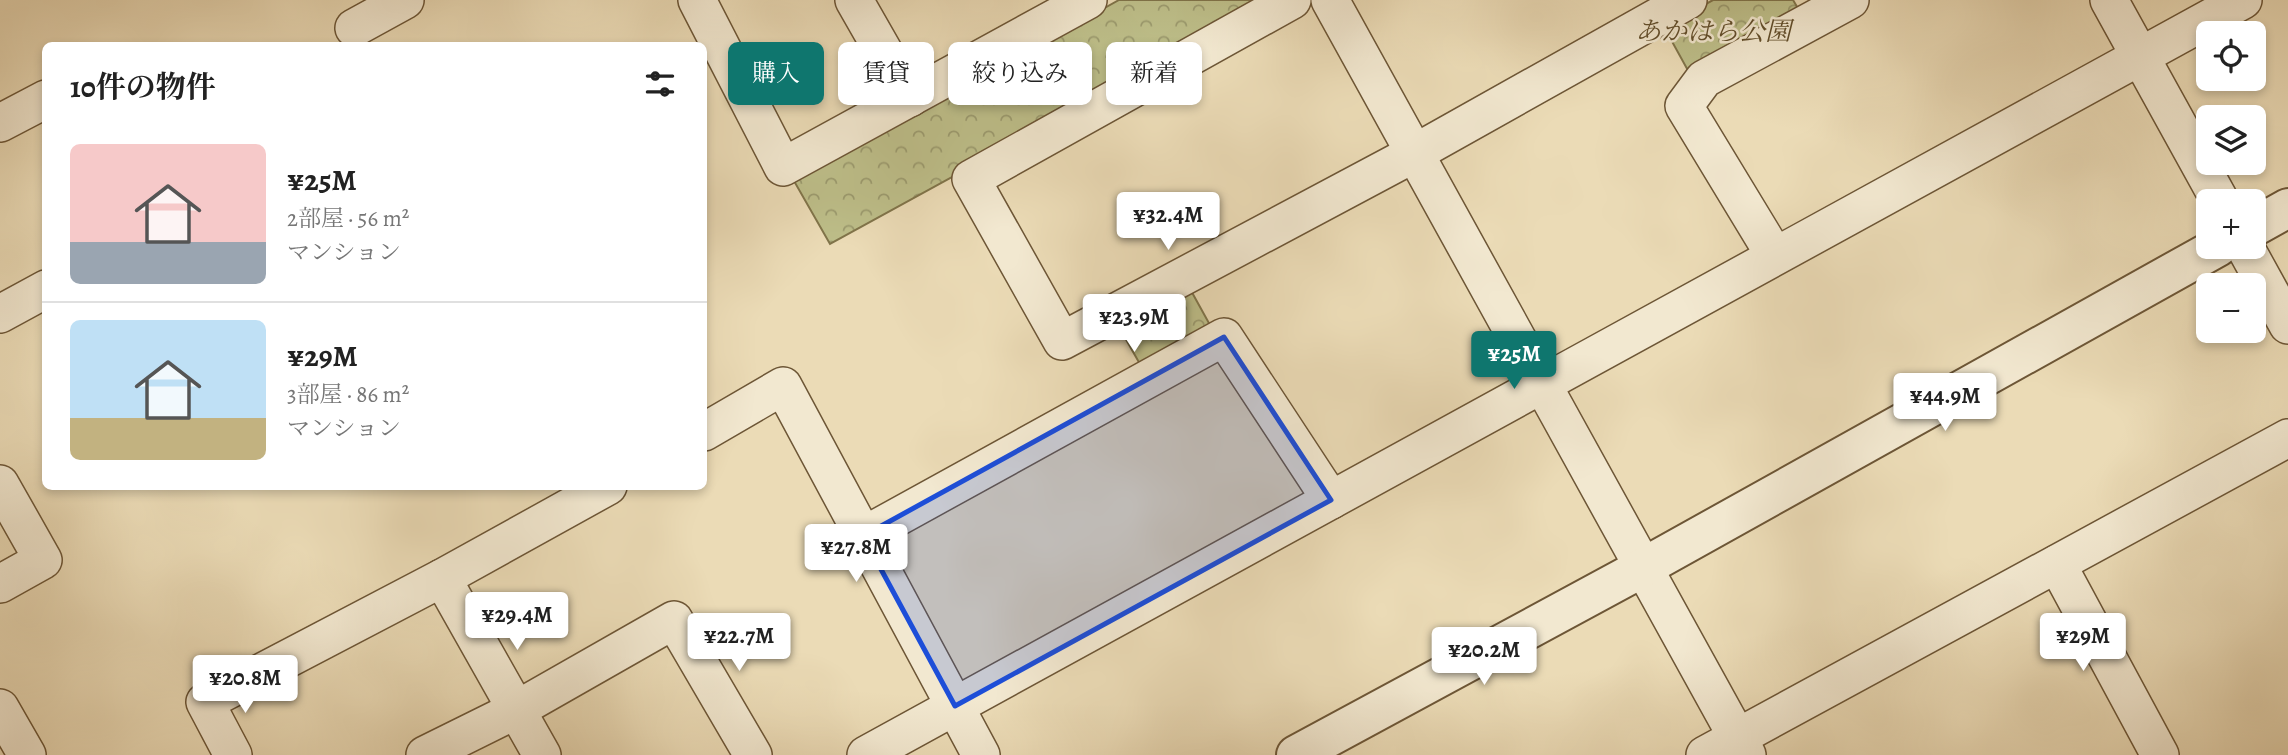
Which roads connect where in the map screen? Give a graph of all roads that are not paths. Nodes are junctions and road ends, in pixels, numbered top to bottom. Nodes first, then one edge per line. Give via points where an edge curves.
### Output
1 (405, 0) edge
2 (697, 0) edge
3 (854, 0) edge
4 (1088, 0) edge
5 (1292, 0) edge
6 (1330, 0) edge
7 (1688, 0) edge
8 (1850, 0) edge
9 (2109, 0) edge
10 (2243, 0) edge
11 (352, 25) edge
12 (878, 42) edge
13 (712, 52) edge
14 (2140, 56) junction
15 (934, 85) edge
16 (42, 101) edge
17 (897, 105) edge
18 (0, 123) edge
19 (1415, 153) junction
20 (2213, 189) edge
21 (2288, 208) edge
22 (2266, 220) edge
23 (1775, 256) junction
24 (2196, 259) edge
25 (2252, 259) edge
26 (42, 291) edge
27 (0, 314) edge
28 (2288, 326) edge
29 (1543, 384) junction
30 (707, 430) edge
31 (2288, 438) edge
32 (0, 484) edge
33 (601, 490) edge
34 (1331, 500) junction
35 (863, 536) junction
36 (2057, 564) junction
37 (1644, 567) junction
38 (442, 578) junction
39 (0, 584) edge
40 (955, 706) junction
41 (0, 708) edge
42 (516, 710) junction
43 (1742, 746) edge
44 (27, 755) edge
45 (233, 755) edge
46 (425, 755) edge
47 (542, 755) edge
48 (753, 755) edge
49 (866, 755) edge
50 (981, 755) edge
51 (1296, 755) edge
52 (1705, 755) edge
53 (2160, 755) edge

1 - 11 street
2 - 13 street
3 - 12 street
4 - 15 street
5 - 19 street via 971,179 1062,341
6 - 19 street
7 - 19 street
8 - 23 street via 1704,79 1684,106
9 - 14 street
10 - 14 street
13 - 17 street via 783,167
14 - 20 street
14 - 23 street
16 - 18 street
19 - 29 street
21 - 22 street
23 - 29 street
24 - 37 street
25 - 28 street
26 - 27 street
29 - 34 street
29 - 37 street
30 - 35 street via 783,386
31 - 36 street
32 - 39 street via 43,560
33 - 38 street
34 - 35 street via 1224,337
34 - 40 street
35 - 40 street
36 - 43 street
36 - 53 street
37 - 43 street
37 - 51 street
38 - 42 street
38 - 45 street via 205,702
40 - 49 street
40 - 50 street
41 - 44 street
42 - 46 street
42 - 47 street
42 - 48 street via 674,620
43 - 52 street

